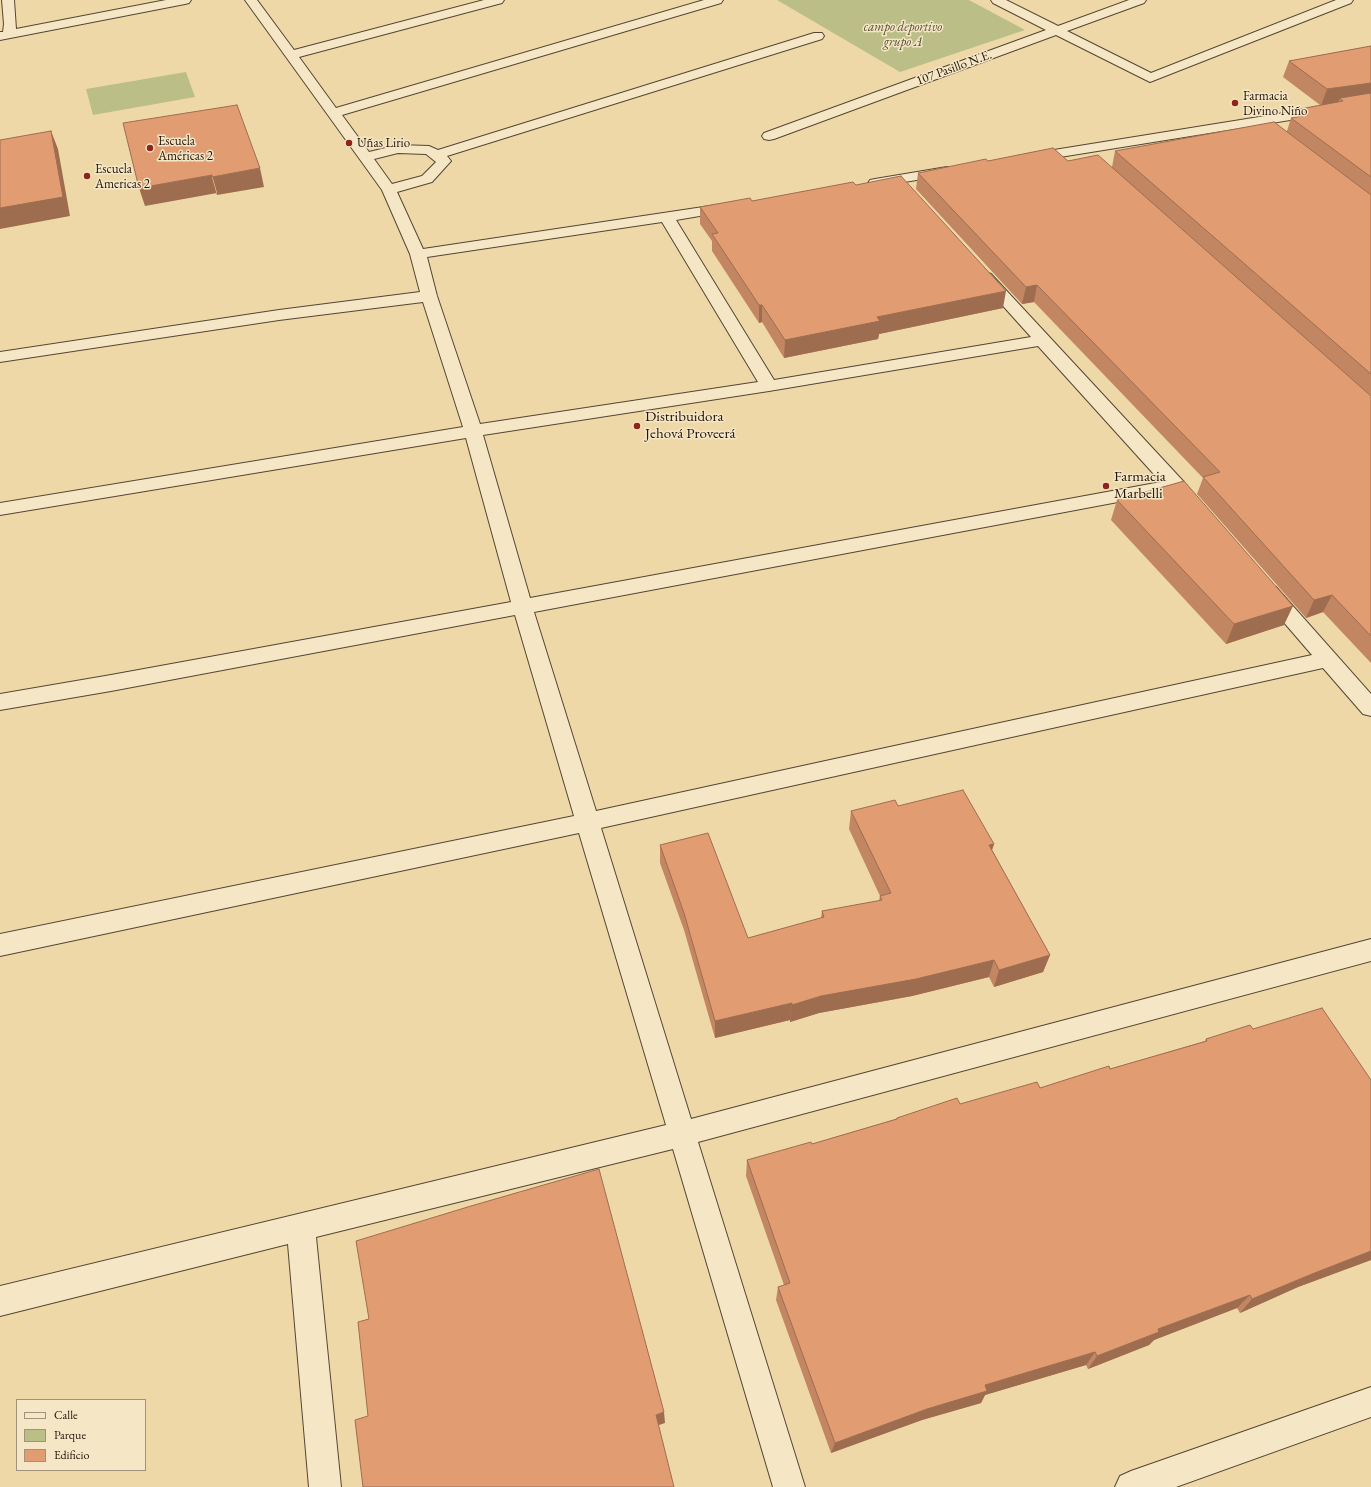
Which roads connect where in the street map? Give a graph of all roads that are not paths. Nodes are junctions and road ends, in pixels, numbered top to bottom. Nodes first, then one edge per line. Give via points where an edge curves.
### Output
1 (8, 0) edge
2 (185, 0) edge
3 (251, 0) edge
4 (498, 0) edge
5 (717, 0) edge
6 (997, 0) edge
7 (1140, 0) edge
8 (1347, 0) edge
9 (7, 27) edge
10 (1056, 30) junction
11 (818, 36) dead end
12 (292, 55) junction
13 (1371, 103) edge
14 (334, 113) junction
15 (1257, 121) junction
16 (1270, 130) edge
17 (769, 136) dead end
18 (1079, 149) junction
19 (437, 155) junction
20 (366, 157) junction
21 (1018, 160) edge
22 (1091, 160) edge
23 (958, 170) edge
24 (897, 180) junction
25 (858, 186) edge
26 (389, 190) junction
27 (912, 197) edge
28 (744, 205) edge
29 (667, 218) junction
30 (418, 254) junction
31 (974, 266) edge
32 (429, 296) junction
33 (1042, 340) junction
34 (0, 357) edge
35 (769, 386) junction
36 (473, 431) junction
37 (1176, 485) junction
38 (0, 509) edge
39 (1197, 509) edge
40 (1260, 581) edge
41 (522, 606) junction
42 (1328, 659) junction
43 (0, 702) edge
44 (1371, 708) edge
45 (588, 822) junction
46 (0, 945) edge
47 (1371, 950) edge
48 (682, 1134) junction
49 (301, 1227) junction
50 (0, 1301) edge
51 (1371, 1402) edge
52 (324, 1487) edge
53 (789, 1487) edge
54 (1131, 1487) edge

1 - 9 street
2 - 9 street
3 - 12 street
4 - 12 street
5 - 14 street
6 - 10 street
7 - 10 street, 107 Pasillo N.E.
8 - 10 street via 1150,78
10 - 17 street, 107 Pasillo N.E.
11 - 19 street
12 - 14 street
13 - 15 street
14 - 20 street
15 - 16 street
15 - 18 street
18 - 21 street
18 - 22 street
19 - 20 street via 429,150 398,149
19 - 26 street via 444,161 427,179
20 - 26 street
23 - 24 street
24 - 25 street
24 - 27 street
26 - 30 street
28 - 29 street
29 - 30 street
29 - 35 street
30 - 32 street
31 - 33 street
32 - 34 street via 279,315
32 - 36 street
33 - 35 street
33 - 37 street
35 - 36 street
36 - 38 street
36 - 41 street
37 - 39 street
37 - 41 street
40 - 42 street
41 - 43 street
41 - 45 street
42 - 44 street
42 - 45 street
45 - 46 street
45 - 48 street
47 - 48 street
48 - 49 street
48 - 53 street
49 - 50 street
49 - 52 street
51 - 54 street

